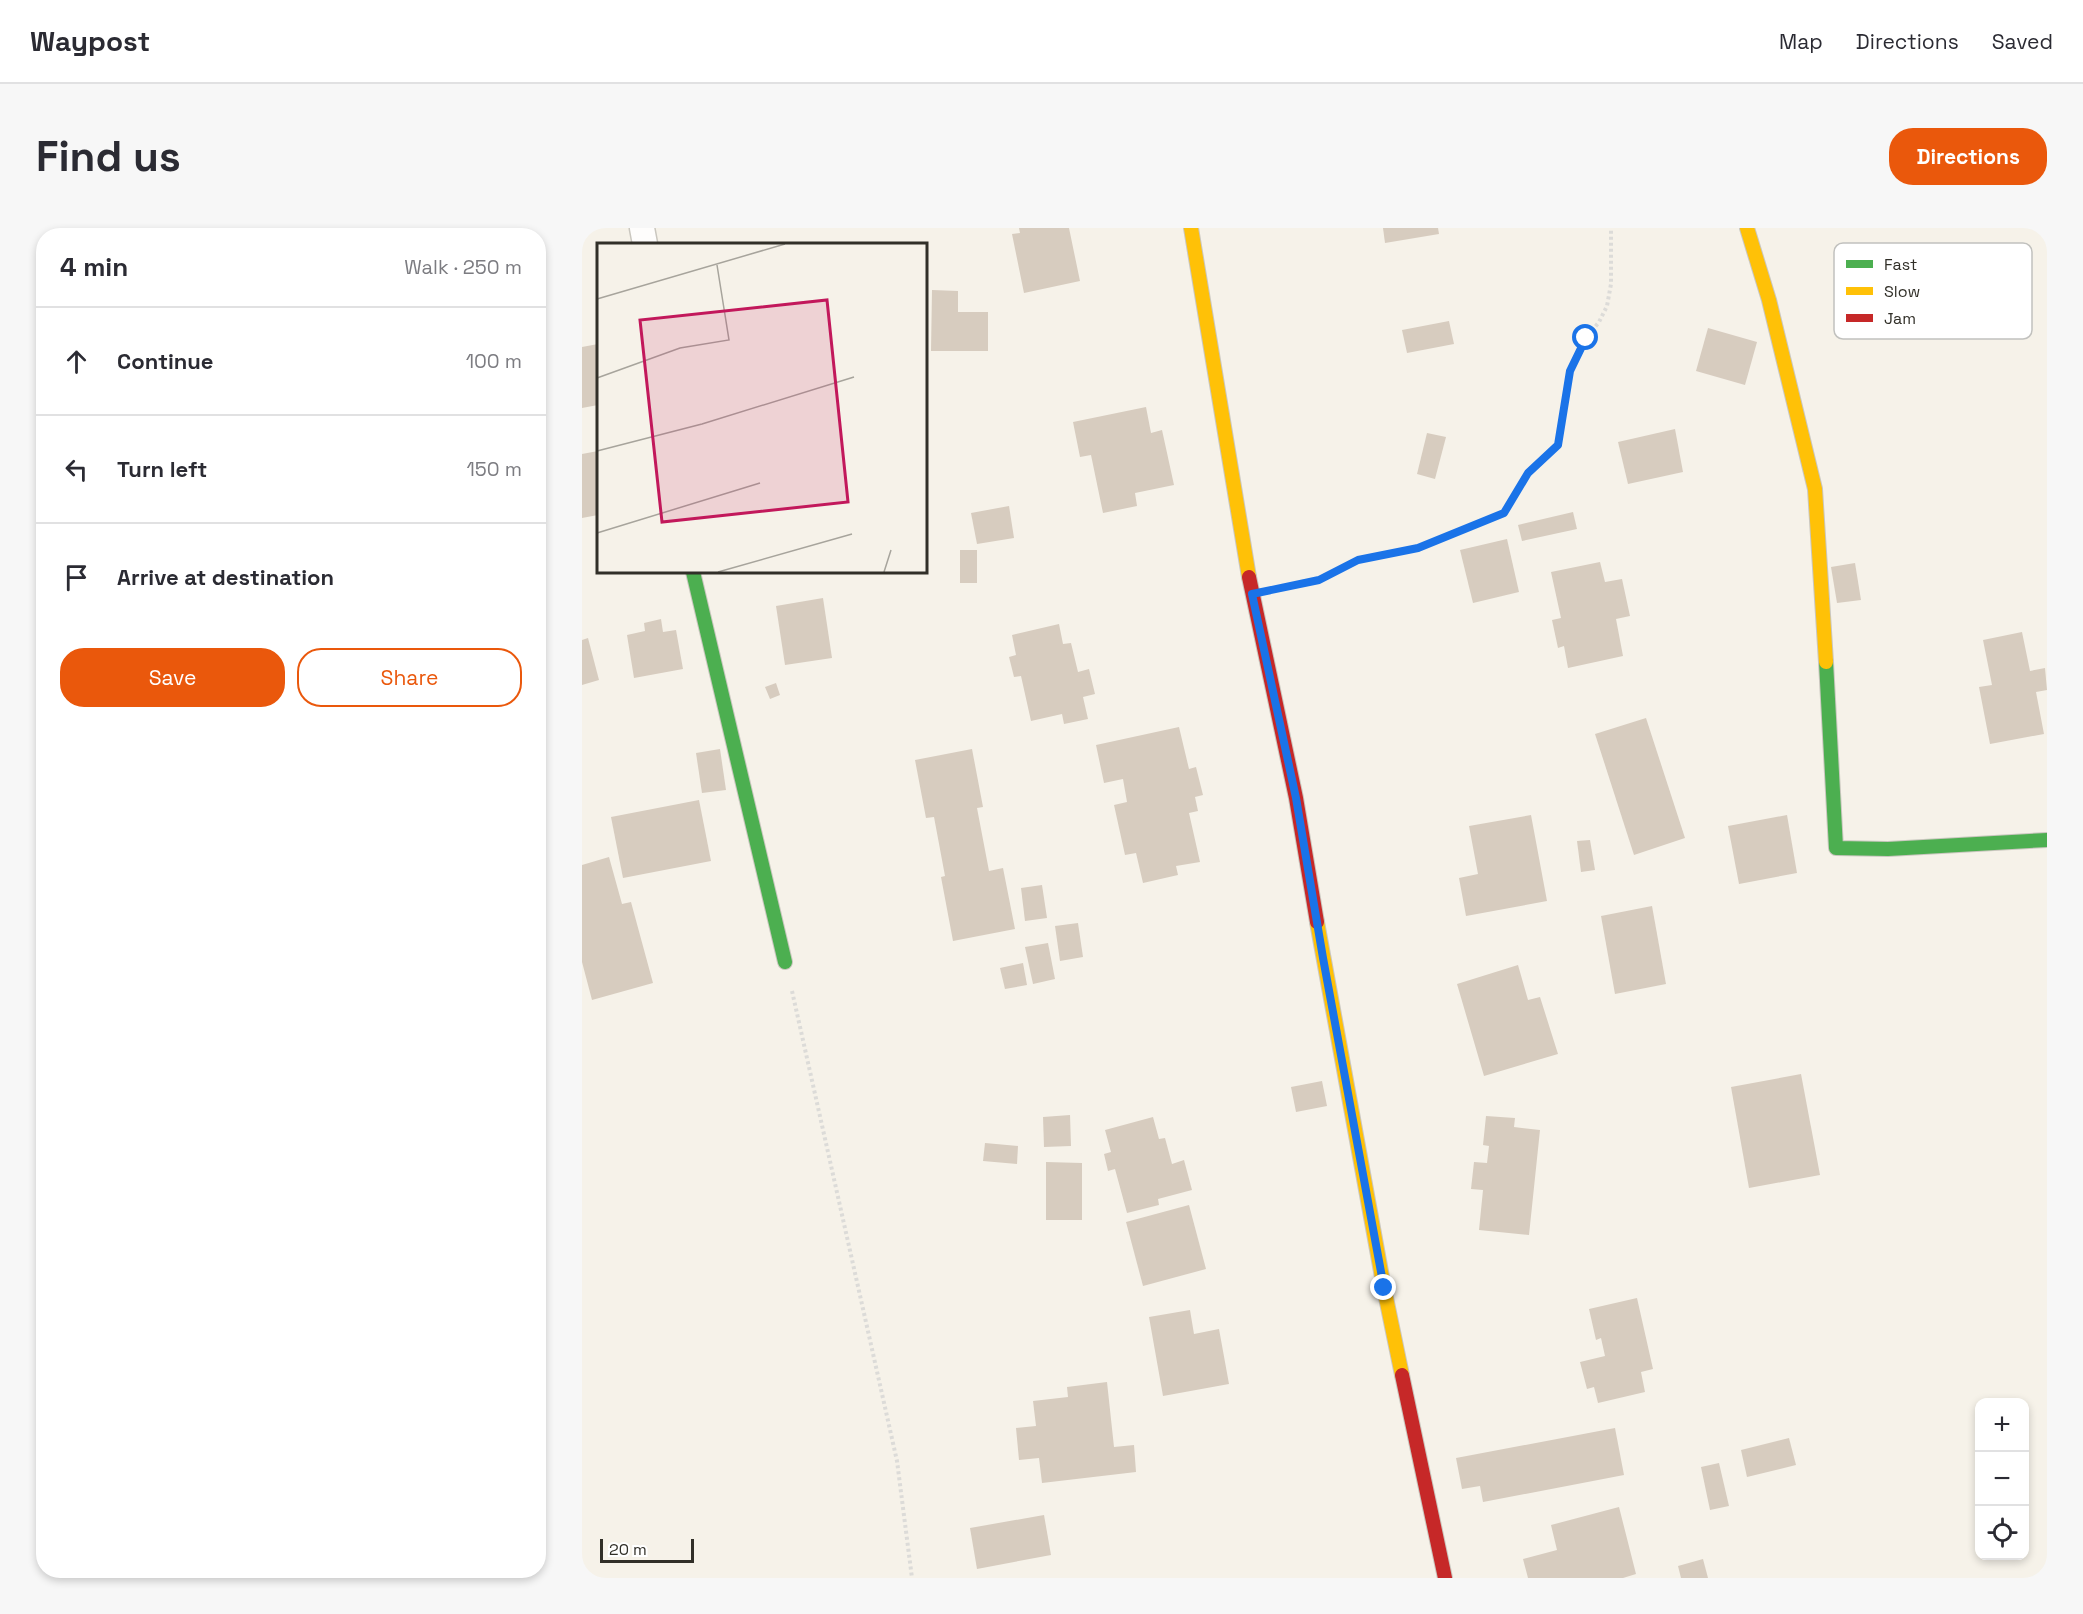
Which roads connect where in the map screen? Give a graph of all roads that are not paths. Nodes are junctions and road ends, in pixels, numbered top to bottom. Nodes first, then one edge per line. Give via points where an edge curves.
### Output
1 (642, 228) edge
2 (1191, 228) edge
3 (1746, 228) edge
4 (645, 243) edge
5 (693, 573) edge
6 (2047, 840) edge
7 (785, 962) road end
8 (1445, 1578) edge

1 - 4 street
2 - 8 street via 1252,594 1296,798 1384,1288
3 - 6 street via 1769,300 1815,489 1836,848
5 - 7 street

